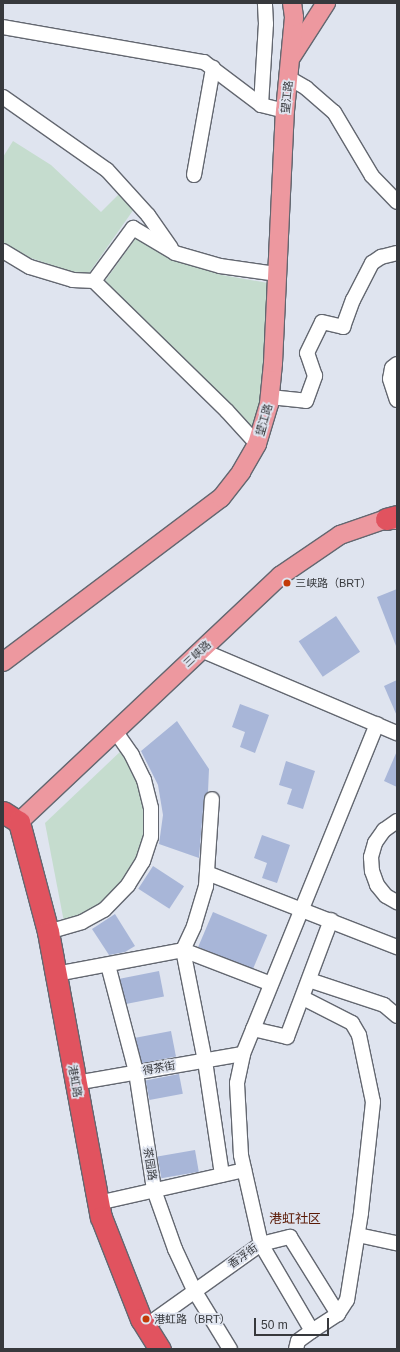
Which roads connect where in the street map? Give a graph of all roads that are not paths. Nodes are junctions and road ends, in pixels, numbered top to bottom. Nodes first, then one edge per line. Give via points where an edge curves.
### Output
1 (265, 3) edge
2 (292, 3) edge
3 (326, 3) edge
4 (3, 27) edge
5 (291, 59) junction
6 (213, 68) junction
7 (289, 78) junction
8 (3, 97) edge
9 (261, 105) junction
10 (285, 111) junction
11 (194, 175) dead end
12 (397, 202) edge
13 (145, 212) junction
14 (133, 228) junction
15 (3, 251) edge
16 (175, 253) junction
17 (397, 253) edge
18 (277, 274) junction
19 (94, 281) junction
20 (397, 364) edge
21 (270, 397) junction
22 (397, 400) edge
23 (257, 444) junction
24 (393, 518) edge
25 (201, 650) junction
26 (3, 662) edge
27 (377, 724) junction
28 (115, 731) junction
29 (397, 732) edge
30 (212, 799) dead end
31 (11, 817) edge
32 (397, 821) edge
33 (207, 873) junction
34 (397, 902) edge
35 (301, 908) junction
36 (331, 920) junction
37 (48, 932) junction
38 (397, 946) edge
39 (183, 950) junction
40 (108, 965) junction
41 (56, 974) junction
42 (309, 980) junction
43 (271, 984) junction
44 (303, 998) junction
45 (397, 1016) edge
46 (253, 1029) junction
47 (243, 1054) junction
48 (205, 1061) junction
49 (136, 1072) junction
50 (76, 1083) junction
51 (244, 1170) junction
52 (222, 1175) junction
53 (154, 1190) junction
54 (98, 1203) junction
55 (358, 1235) junction
56 (397, 1243) edge
57 (261, 1244) junction
58 (194, 1290) junction
59 (338, 1314) junction
60 (146, 1326) junction
61 (312, 1331) junction
62 (160, 1349) edge
63 (230, 1349) edge
64 (296, 1349) edge

1 - 9 street
2 - 5 main road, 望江路 via 294,17
3 - 5 main road
4 - 6 street via 204,62
5 - 7 main road, 望江路
6 - 9 street
6 - 11 street
7 - 10 main road, 望江路
7 - 12 street via 306,88 334,112 372,176
8 - 13 street via 107,170
9 - 10 street
10 - 18 main road, 望江路
13 - 14 street
13 - 16 street
14 - 16 street
14 - 19 street
15 - 19 street via 30,267 73,280
16 - 18 street via 220,266
17 - 21 street via 381,257 372,263 353,300 343,327 322,322 307,353 315,376 306,401
18 - 21 main road, 望江路
19 - 23 street via 227,411
20 - 22 street via 392,368 390,379
21 - 23 main road, 望江路
23 - 26 main road, 望江路 via 241,472 221,498
24 - 25 main road, 三峡路 via 340,536 280,576
25 - 27 street
25 - 28 main road, 三峡路
27 - 29 street
27 - 35 street
28 - 31 main road, 三峡路
28 - 37 street via 132,755 144,780 151,808 151,837 143,861 128,885 104,910 82,922
30 - 33 street
31 - 37 highway, 港虹路
32 - 34 street via 384,830 375,843 371,857 372,871 377,884 386,896
33 - 35 street
33 - 39 street via 194,926
35 - 36 street
35 - 43 street
36 - 38 street
36 - 42 street
37 - 41 highway, 港虹路
39 - 40 street
39 - 43 street
39 - 48 street
40 - 41 street
40 - 49 street, 茶园路
41 - 50 highway, 港虹路
42 - 44 street
42 - 45 street via 384,1005
43 - 46 street
44 - 46 street via 287,1037
44 - 55 street via 352,1023 359,1035 373,1102
46 - 47 street
47 - 48 street, 得茶街
47 - 51 street via 237,1083
48 - 49 street, 得茶街
48 - 52 street
49 - 50 street, 得茶街
49 - 53 street, 茶园路
50 - 54 highway, 港虹路
51 - 52 street
51 - 57 street
52 - 53 street
53 - 54 street
53 - 58 street, 茶园路 via 175,1249
54 - 60 highway, 港虹路 via 100,1217
55 - 56 street
55 - 59 street via 347,1300
57 - 58 street, 香浮街
57 - 59 street, 香浮街 via 290,1236
57 - 61 street
58 - 60 street, 香浮街
58 - 63 street, 茶园路
59 - 61 street
60 - 62 highway, 港虹路
61 - 64 street via 298,1341

